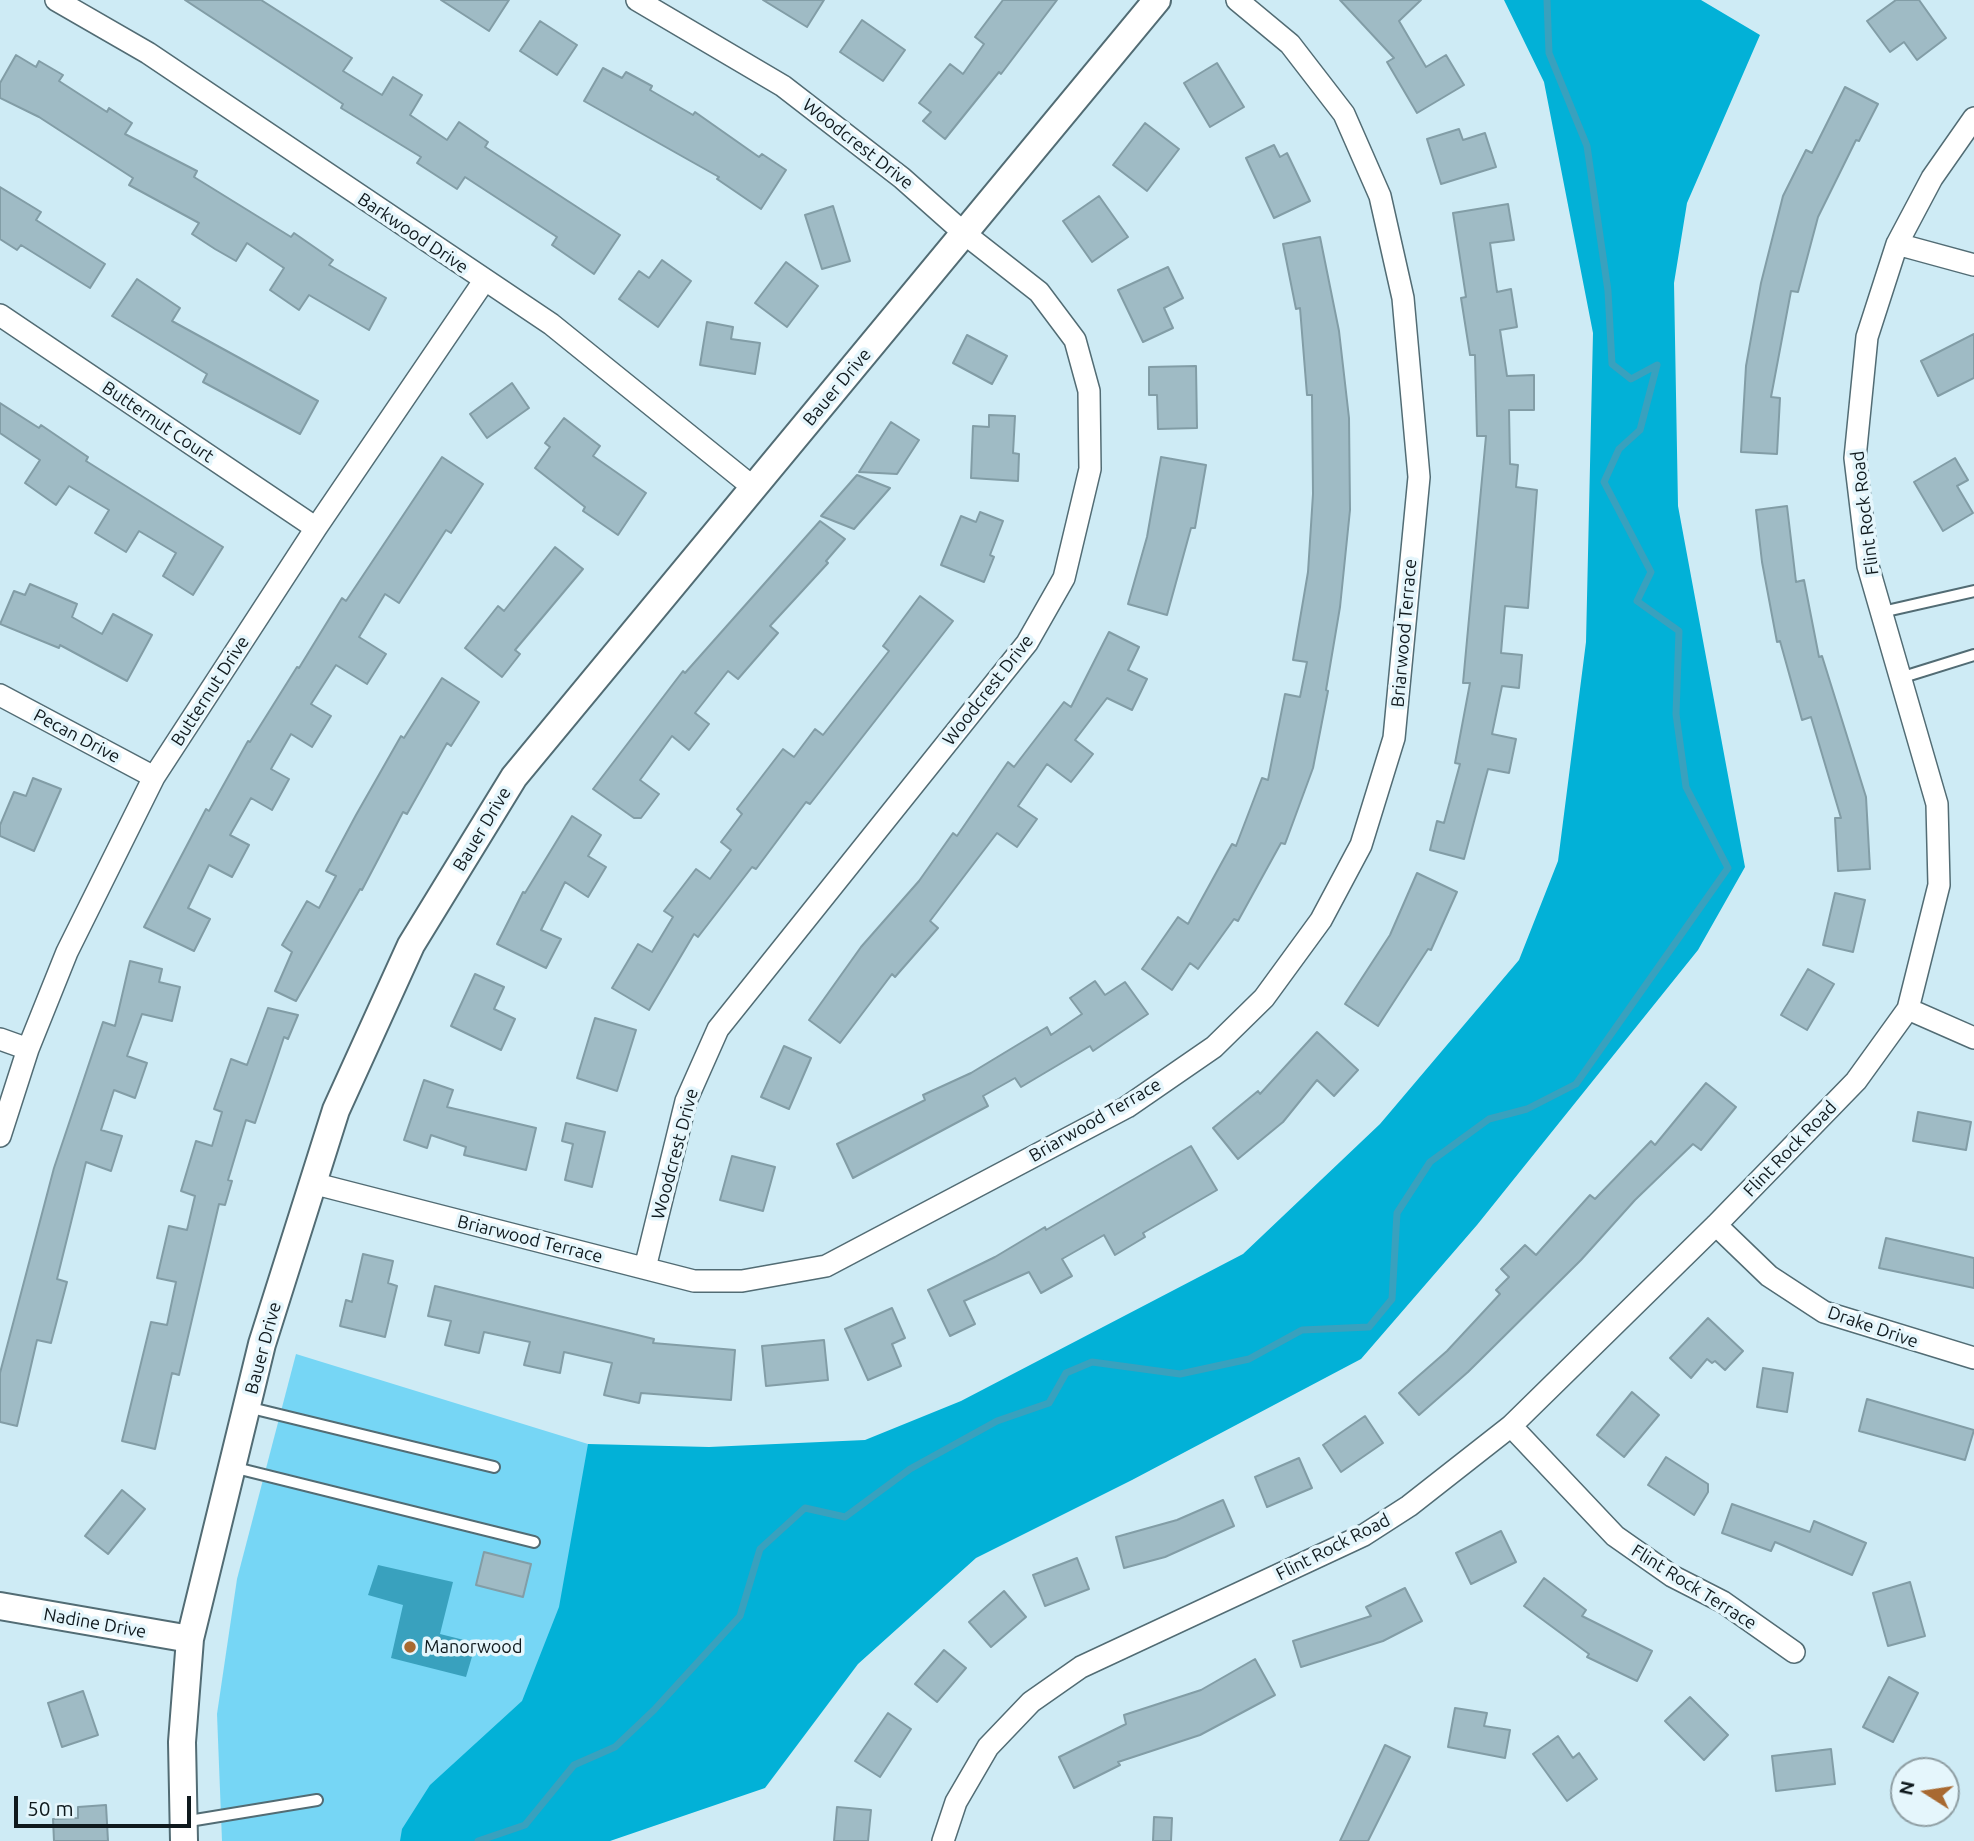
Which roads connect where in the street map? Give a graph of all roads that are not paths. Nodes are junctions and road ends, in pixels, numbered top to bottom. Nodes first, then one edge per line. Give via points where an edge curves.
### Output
1 (57, 0) edge
2 (637, 0) edge
3 (1157, 0) edge
4 (1237, 0) edge
5 (1974, 118) edge
6 (965, 233) junction
7 (1897, 244) junction
8 (1974, 265) edge
9 (484, 281) junction
10 (0, 315) edge
11 (754, 488) junction
12 (316, 528) junction
13 (1974, 592) edge
14 (1882, 612) junction
15 (1974, 655) edge
16 (1900, 678) junction
17 (0, 695) edge
18 (154, 776) junction
19 (1908, 1009) junction
20 (1974, 1038) edge
21 (0, 1039) edge
22 (28, 1049) junction
23 (0, 1136) edge
24 (312, 1183) junction
25 (1716, 1225) junction
26 (645, 1268) junction
27 (1974, 1358) edge
28 (247, 1408) junction
29 (1510, 1426) junction
30 (232, 1467) junction
31 (494, 1467) dead end
32 (534, 1542) dead end
33 (0, 1606) edge
34 (190, 1639) junction
35 (1794, 1652) dead end
36 (317, 1800) dead end
37 (184, 1831) edge
38 (943, 1841) edge

1 - 9 street, Barkwood Drive via 148,53
2 - 6 street, Woodcrest Drive via 783,86 902,177
3 - 6 street, Bauer Drive
4 - 26 street, Briarwood Terrace via 1290,44 1344,114 1380,196 1402,298 1419,477 1394,738 1361,845 1321,920 1264,998 1214,1047 1127,1107 826,1266 742,1281 694,1281
5 - 7 street, Flint Rock Road via 1932,178
6 - 11 street, Bauer Drive
6 - 26 street, Woodcrest Drive via 1039,292 1075,340 1089,391 1090,469 1064,578 1027,643 718,1029 686,1101
7 - 8 street
7 - 14 street, Flint Rock Road via 1867,337 1855,458 1868,566
9 - 11 street, Barkwood Drive via 551,324
9 - 12 street, Butternut Drive
10 - 12 street, Butternut Court
11 - 24 street, Bauer Drive via 514,777 411,945 337,1110
12 - 18 street, Butternut Drive
13 - 14 lane
14 - 16 street, Flint Rock Road
15 - 16 lane
16 - 19 street, Flint Rock Road via 1937,804 1939,885
17 - 18 street, Pecan Drive
18 - 22 street, Butternut Drive via 67,953
19 - 20 street
19 - 25 street, Flint Rock Road via 1856,1081
21 - 22 street
22 - 23 street, Butternut Drive
24 - 26 street, Briarwood Terrace
24 - 28 street, Bauer Drive via 262,1343
25 - 27 street, Drake Drive via 1769,1276 1824,1312
25 - 29 street, Flint Rock Road
28 - 30 street, Bauer Drive
28 - 31 lane
29 - 35 street, Flint Rock Terrace via 1615,1536
29 - 38 street, Flint Rock Road via 1409,1506 1364,1535 1081,1667 1031,1702 988,1747 956,1802
30 - 32 lane
30 - 34 street, Bauer Drive
33 - 34 street, Nadine Drive
34 - 37 street, Bauer Drive via 183,1742
36 - 37 lane

